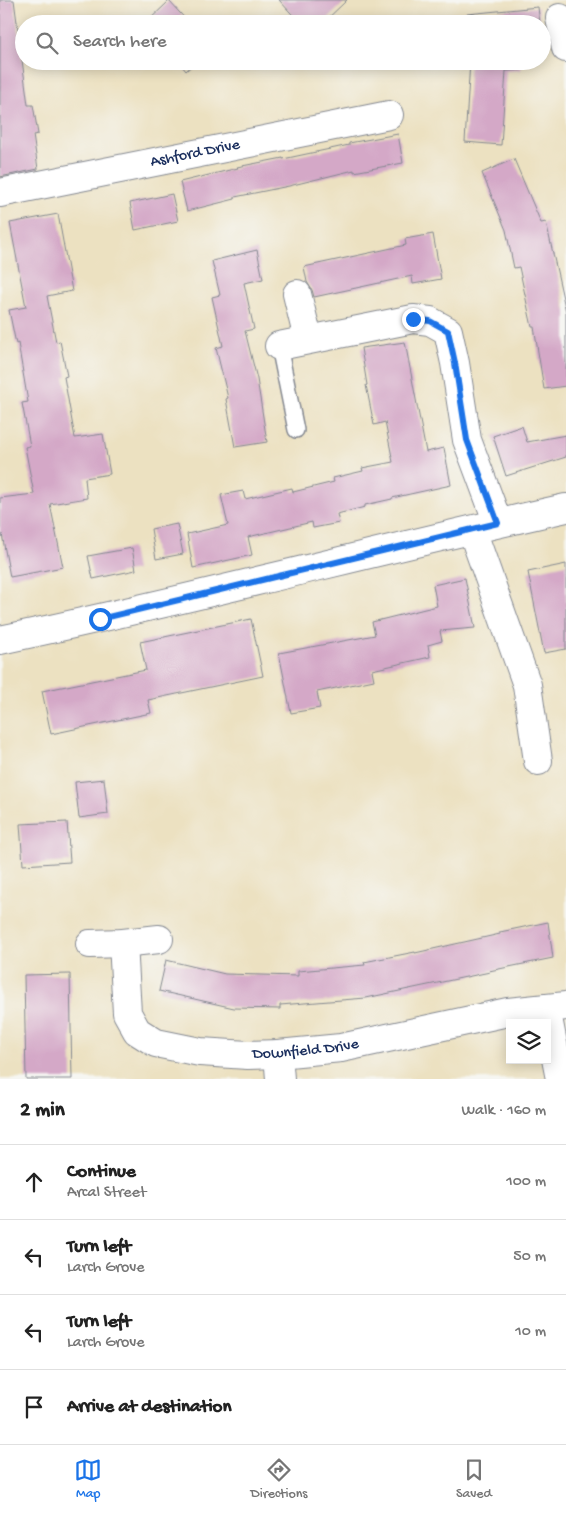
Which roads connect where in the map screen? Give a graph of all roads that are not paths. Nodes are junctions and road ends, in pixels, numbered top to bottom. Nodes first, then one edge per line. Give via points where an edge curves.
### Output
1 (560, 18) dead end
2 (566, 48) edge
3 (389, 115) dead end
4 (0, 193) edge
5 (297, 294) dead end
6 (308, 339) junction
7 (279, 346) joint
8 (296, 430) dead end
9 (566, 508) edge
10 (485, 526) junction
11 (0, 640) edge
12 (538, 761) dead end
13 (159, 939) dead end
14 (123, 943) junction
15 (90, 944) dead end
16 (556, 1007) edge
17 (279, 1066) edge
18 (560, 1079) edge

1 - 2 street
3 - 4 street, Ashford Drive
5 - 6 street
6 - 7 street
6 - 10 street via 413,319 430,321 448,331
7 - 8 lane
9 - 10 street
10 - 11 street via 110,617
10 - 12 street via 527,685
13 - 14 street
14 - 15 street
14 - 17 street, Downfield Drive via 128,1013 137,1031 156,1043 200,1052 248,1055
16 - 17 street, Downfield Drive via 508,1012 340,1048
16 - 18 street

